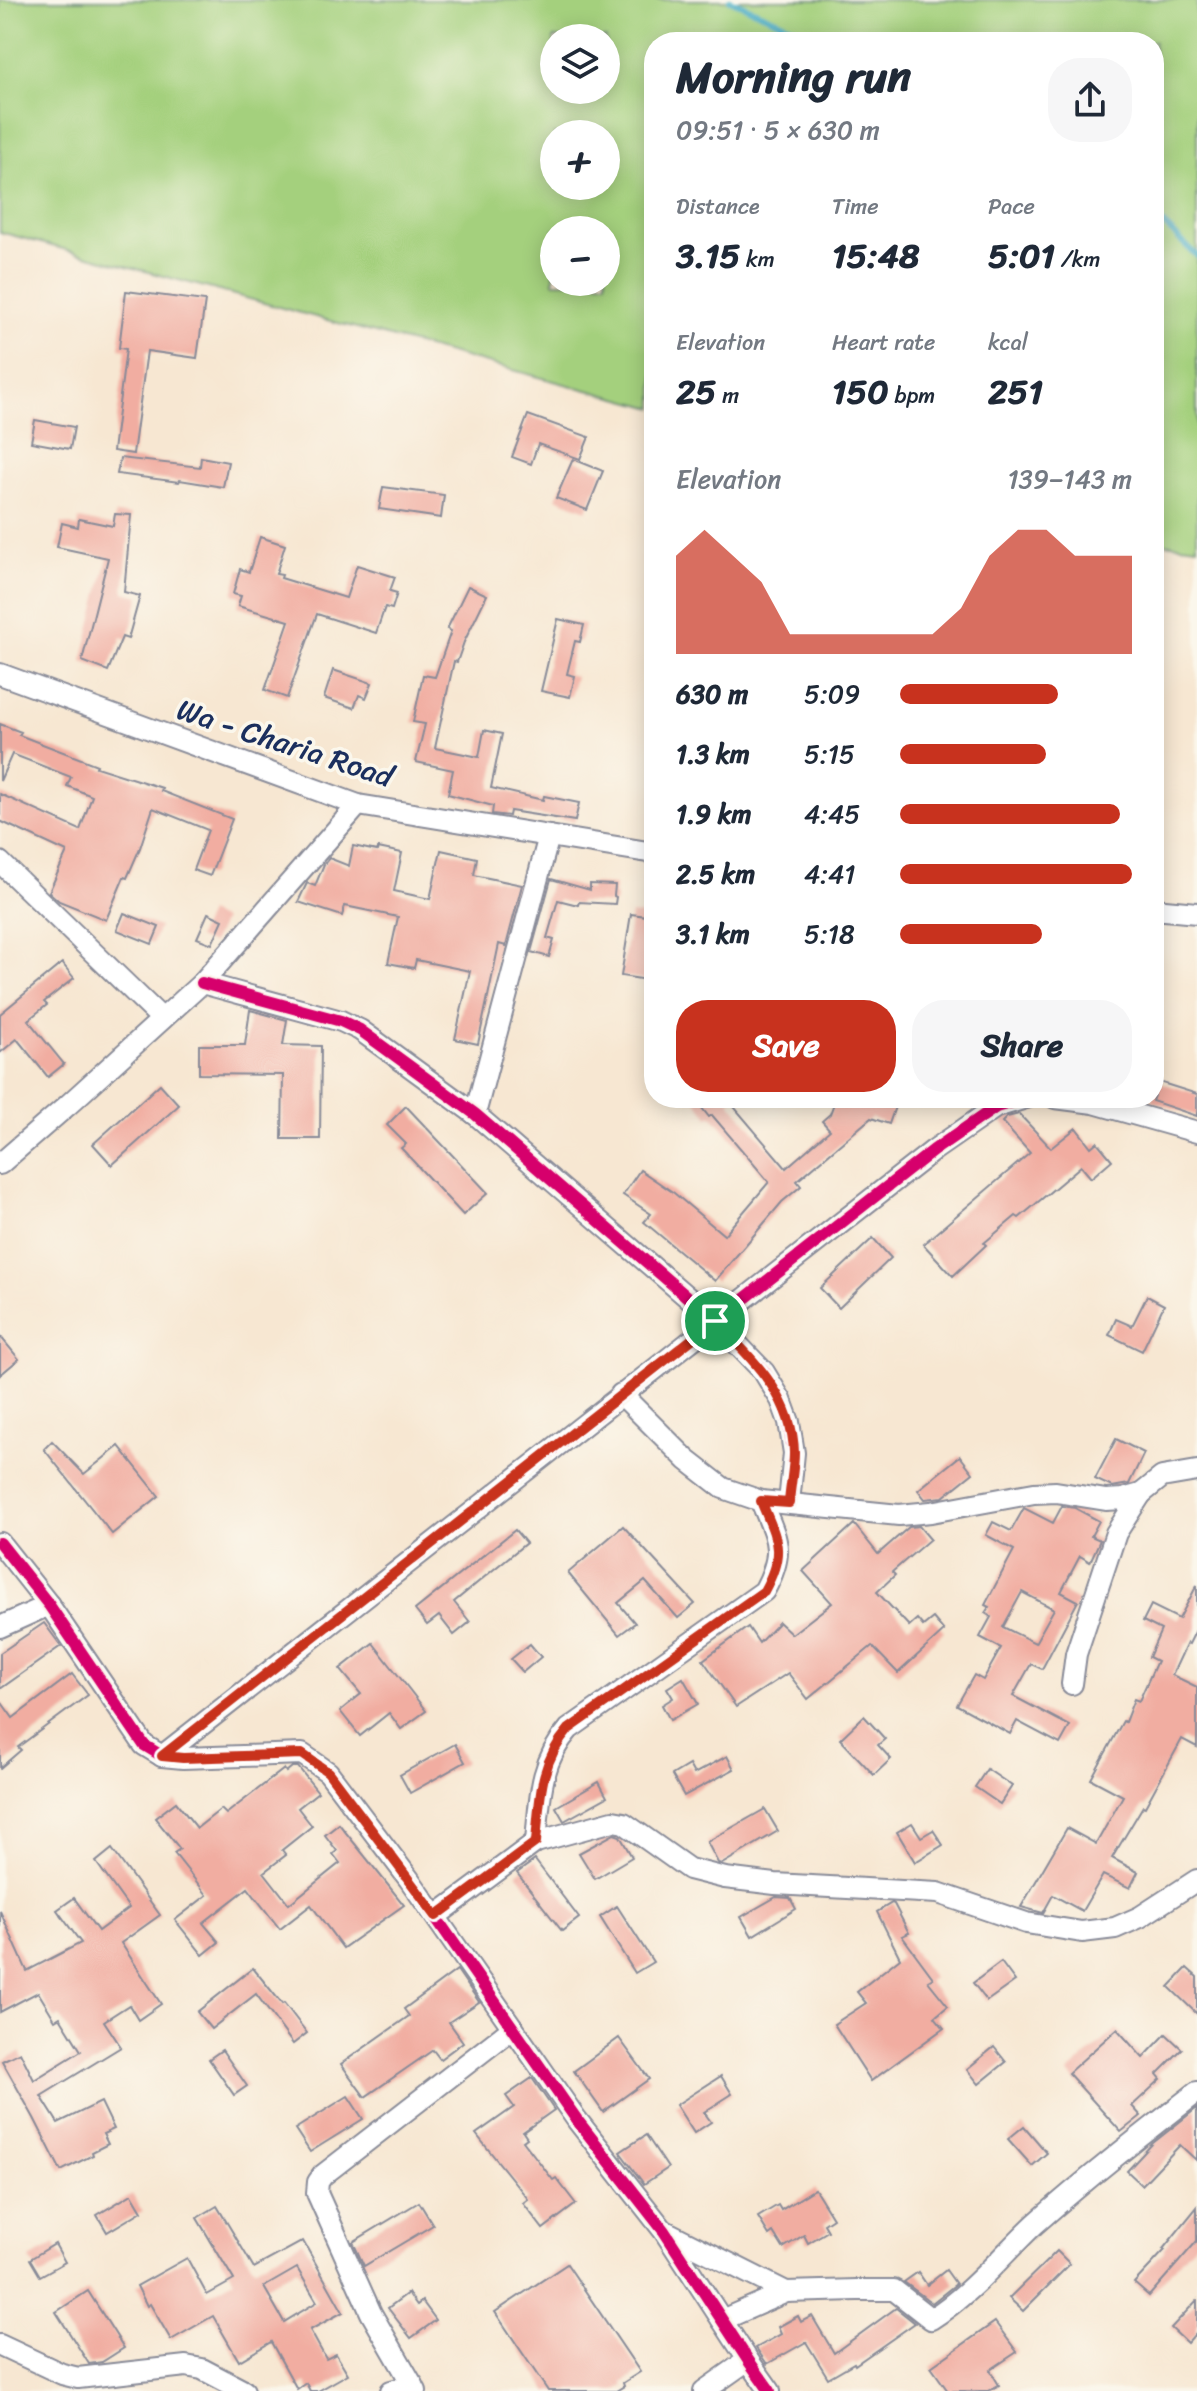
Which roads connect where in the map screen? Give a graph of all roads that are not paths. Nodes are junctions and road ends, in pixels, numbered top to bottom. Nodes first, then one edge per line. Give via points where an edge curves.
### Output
1 (0, 674) edge
2 (358, 805) junction
3 (549, 836) junction
4 (644, 851) edge
5 (0, 862) edge
6 (1164, 910) edge
7 (1197, 913) edge
8 (202, 983) junction
9 (162, 1019) junction
10 (995, 1108) edge
11 (1112, 1108) edge
12 (475, 1114) junction
13 (1197, 1132) edge
14 (0, 1164) edge
15 (715, 1321) junction
16 (621, 1394) junction
17 (1197, 1471) edge
18 (1141, 1494) junction
19 (761, 1501) junction
20 (789, 1503) junction
21 (0, 1543) edge
22 (49, 1605) junction
23 (0, 1627) edge
24 (1072, 1684) dead end
25 (162, 1756) junction
26 (536, 1842) junction
27 (1197, 1880) edge
28 (436, 1916) junction
29 (513, 2028) junction
30 (1197, 2092) edge
31 (664, 2231) junction
32 (786, 2292) junction
33 (722, 2320) junction
34 (0, 2345) edge
35 (748, 2360) junction
36 (415, 2388) edge
37 (244, 2391) edge
38 (391, 2391) edge
39 (704, 2391) edge
40 (770, 2391) edge

1 - 2 street, Wa - Charia Road
2 - 3 street, Wa - Charia Road
2 - 8 street
3 - 4 street, Wa - Charia Road
3 - 12 street
5 - 9 street
6 - 7 street
8 - 9 street
8 - 12 street via 360,1030
9 - 14 street
10 - 15 street
11 - 13 street
12 - 15 street
15 - 16 street
15 - 20 street via 764,1372 781,1400 794,1453
16 - 19 street via 723,1488
16 - 25 street
17 - 18 street via 1162,1477
18 - 20 street via 1106,1500 1034,1493 899,1515
18 - 24 street via 1116,1533 1076,1654
19 - 20 street
19 - 26 street via 778,1552 764,1591 569,1729 546,1768
21 - 22 street
22 - 23 street
22 - 25 street via 144,1745
25 - 28 street via 302,1754 328,1772
26 - 27 street via 613,1821 624,1823 689,1869 725,1878 938,1893 1026,1923 1082,1932 1115,1928 1140,1917
26 - 28 street
28 - 29 street
29 - 31 street
29 - 36 street via 318,2182 317,2193 371,2313
30 - 32 street via 1035,2224 953,2305 931,2319 894,2290
31 - 32 street
31 - 33 street
32 - 33 street
33 - 35 street
34 - 37 street via 78,2378 186,2366
35 - 39 street
35 - 40 street
36 - 38 street

